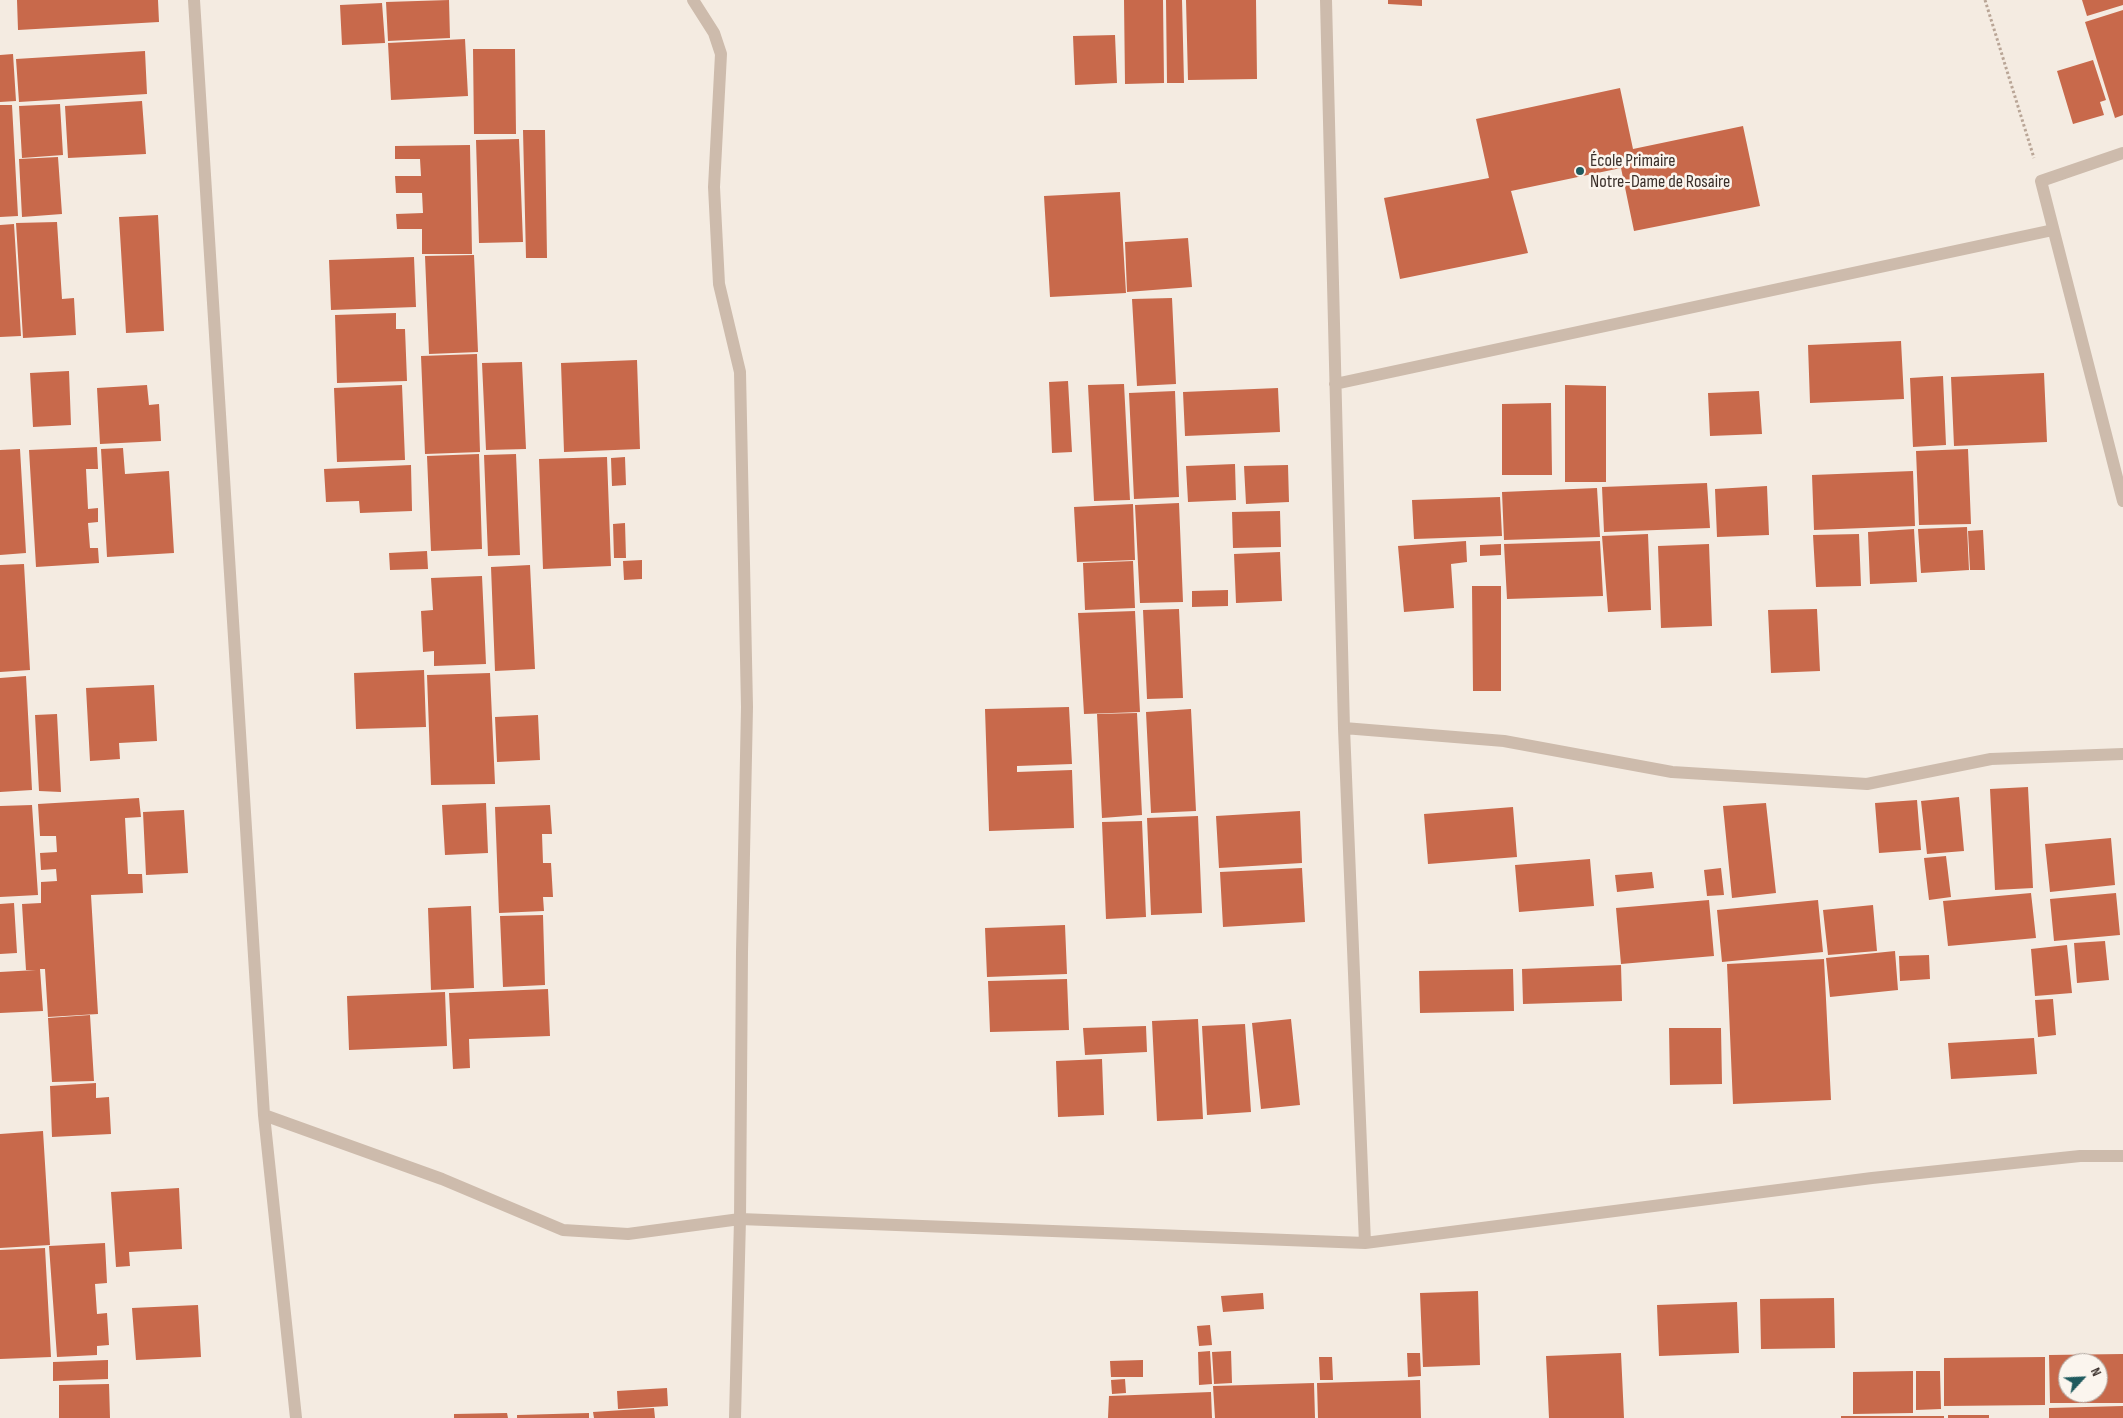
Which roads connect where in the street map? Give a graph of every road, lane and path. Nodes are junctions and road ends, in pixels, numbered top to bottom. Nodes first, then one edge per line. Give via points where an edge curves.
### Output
1 (194, 0) edge
2 (693, 0) edge
3 (1326, 0) edge
4 (1985, 0) edge
5 (2123, 153) edge
6 (2041, 180) junction
7 (2053, 230) junction
8 (1335, 384) junction
9 (2123, 501) edge
10 (1344, 728) junction
11 (2123, 754) edge
12 (264, 1115) junction
13 (2123, 1156) edge
14 (740, 1219) junction
15 (1365, 1243) junction
16 (296, 1418) edge
17 (735, 1418) edge

1 - 12 street
2 - 14 street via 714,33 721,54 714,187 719,284 740,372 747,706
3 - 8 street
4 - 6 path
5 - 6 street
6 - 7 street
7 - 8 street
7 - 9 street
8 - 10 street
10 - 11 street via 1504,741 1672,772 1867,784 1991,759
10 - 15 street
12 - 14 street via 442,1179 563,1230 628,1234
12 - 16 street
13 - 15 street via 2080,1156 1882,1177
14 - 15 street
14 - 17 street

